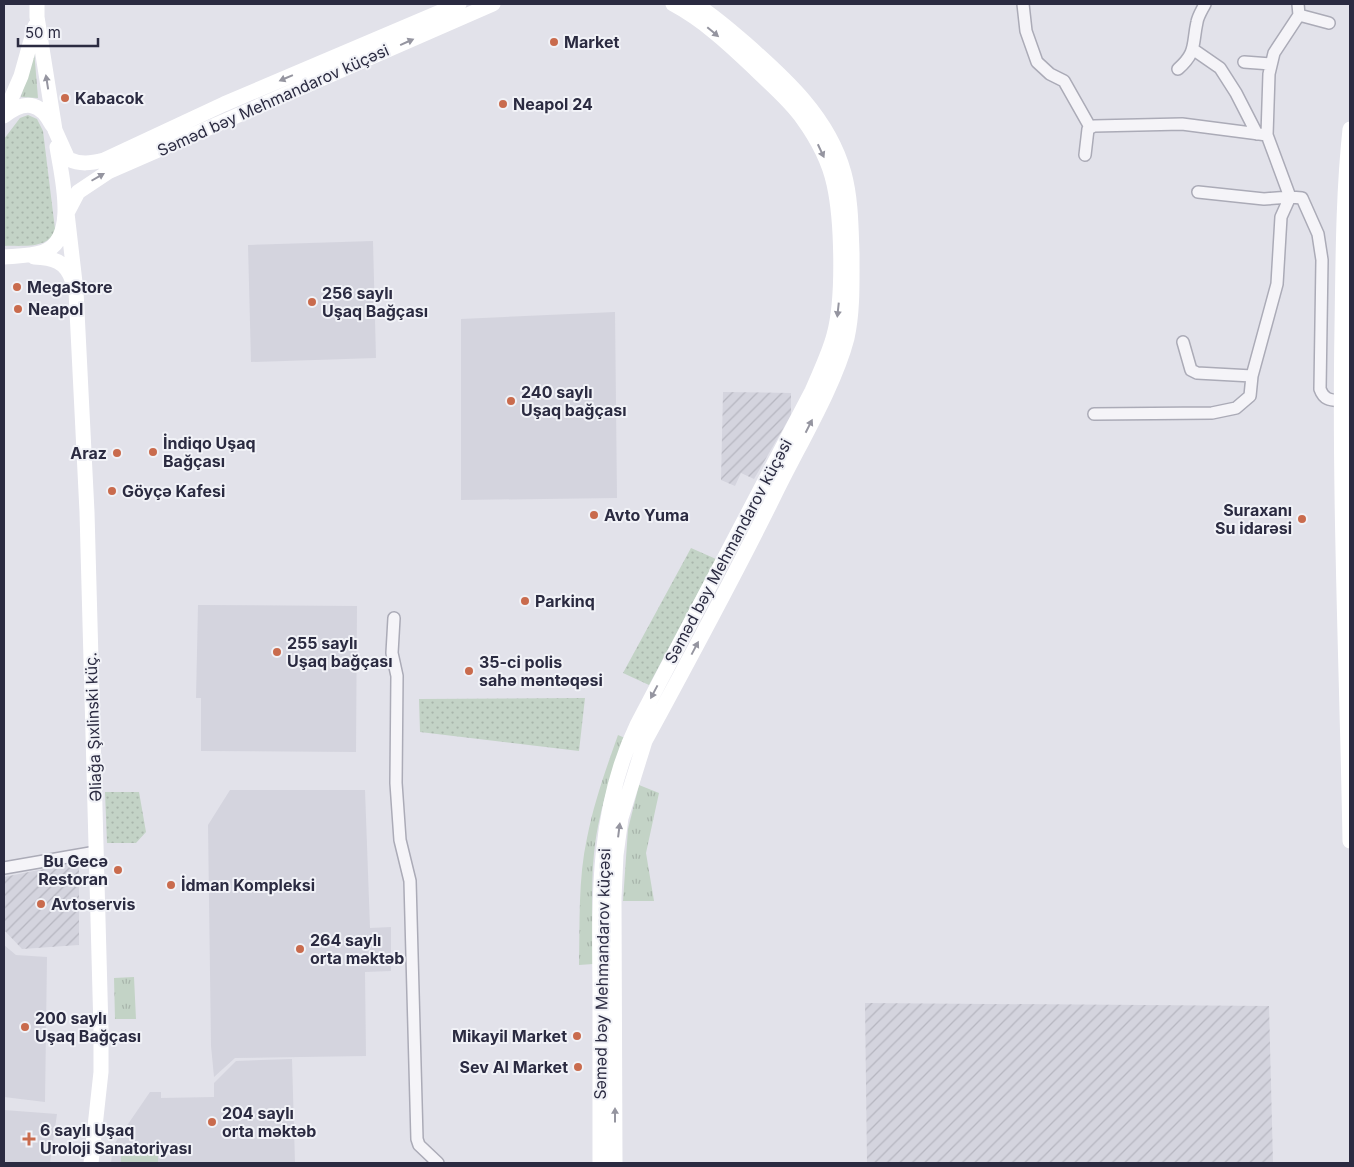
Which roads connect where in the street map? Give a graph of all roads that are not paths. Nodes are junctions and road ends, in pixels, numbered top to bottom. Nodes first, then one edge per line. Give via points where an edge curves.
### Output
1 (459, 4) edge
2 (493, 4) edge
3 (673, 4) edge
4 (695, 4) edge
5 (1023, 4) edge
6 (1204, 4) edge
7 (1299, 9) edge
8 (37, 11) edge
9 (1329, 23) dead end
10 (1194, 50) junction
11 (1244, 62) dead end
12 (1271, 64) junction
13 (764, 69) junction
14 (1178, 69) dead end
15 (4, 115) edge
16 (1090, 127) junction
17 (1350, 128) edge
18 (55, 130) junction
19 (1262, 134) junction
20 (1085, 155) dead end
21 (1198, 192) dead end
22 (1290, 198) junction
23 (66, 213) junction
24 (4, 256) edge
25 (22, 256) junction
26 (76, 291) junction
27 (1183, 342) dead end
28 (1252, 376) junction
29 (1340, 401) junction
30 (1094, 414) dead end
31 (394, 618) dead end
32 (1350, 841) edge
33 (96, 852) junction
34 (4, 868) edge
35 (91, 1163) edge
36 (438, 1163) edge
37 (600, 1163) edge
38 (616, 1163) edge

1 -> 18 main road, Səməd bəy Mehmandarov küçəsi via 224,104 104,160 87,164 68,159
23 -> 2 main road, Səməd bəy Mehmandarov küçəsi via 78,192 108,172
3 -> 13 main road, Səməd bəy Mehmandarov küçəsi
4 - 13 main road, Səməd bəy Mehmandarov küçəsi via 718,20
5 - 16 street via 1026,31 1037,62 1064,81
6 - 10 street via 1197,21
7 - 9 street
7 - 12 street
8 - 15 main road via 21,76
18 -> 8 main road
10 - 14 street
10 - 19 street via 1220,68
11 - 12 street
12 - 19 street
13 -> 37 main road, Səməd bəy Mehmandarov küçəsi via 803,119 831,175 838,215 838,314 828,354 812,391 637,725 619,773 607,817 600,898
38 -> 13 main road, Səməd bəy Mehmandarov küçəsi via 614,898 621,818 632,778 645,741 756,532 832,378 847,338 850,316 850,204 842,167 812,111
15 - 18 main road via 26,104 36,107 49,118
16 - 19 street via 1182,124
16 - 20 street
17 - 29 main road
18 - 23 main road
19 - 22 street
21 - 22 street via 1264,199
22 - 28 street via 1281,218 1277,284 1272,308
22 - 29 street via 1302,198 1318,234 1322,260 1320,389 1328,400
23 - 25 main road, Səməd bəy Mehmandarov küçəsi via 50,248
23 - 26 main road
24 - 25 main road
25 - 26 main road via 63,263 70,272
26 - 33 main road, Əliağa Şıxlinski küç. via 88,528
27 - 28 street via 1191,370 1196,373
28 - 30 street via 1250,396 1236,408 1212,413
29 - 32 main road
31 - 36 street via 396,783 400,840 410,881 417,1139
33 - 34 street
33 - 35 main road, Əliağa Şıxlinski küç. via 102,1054

